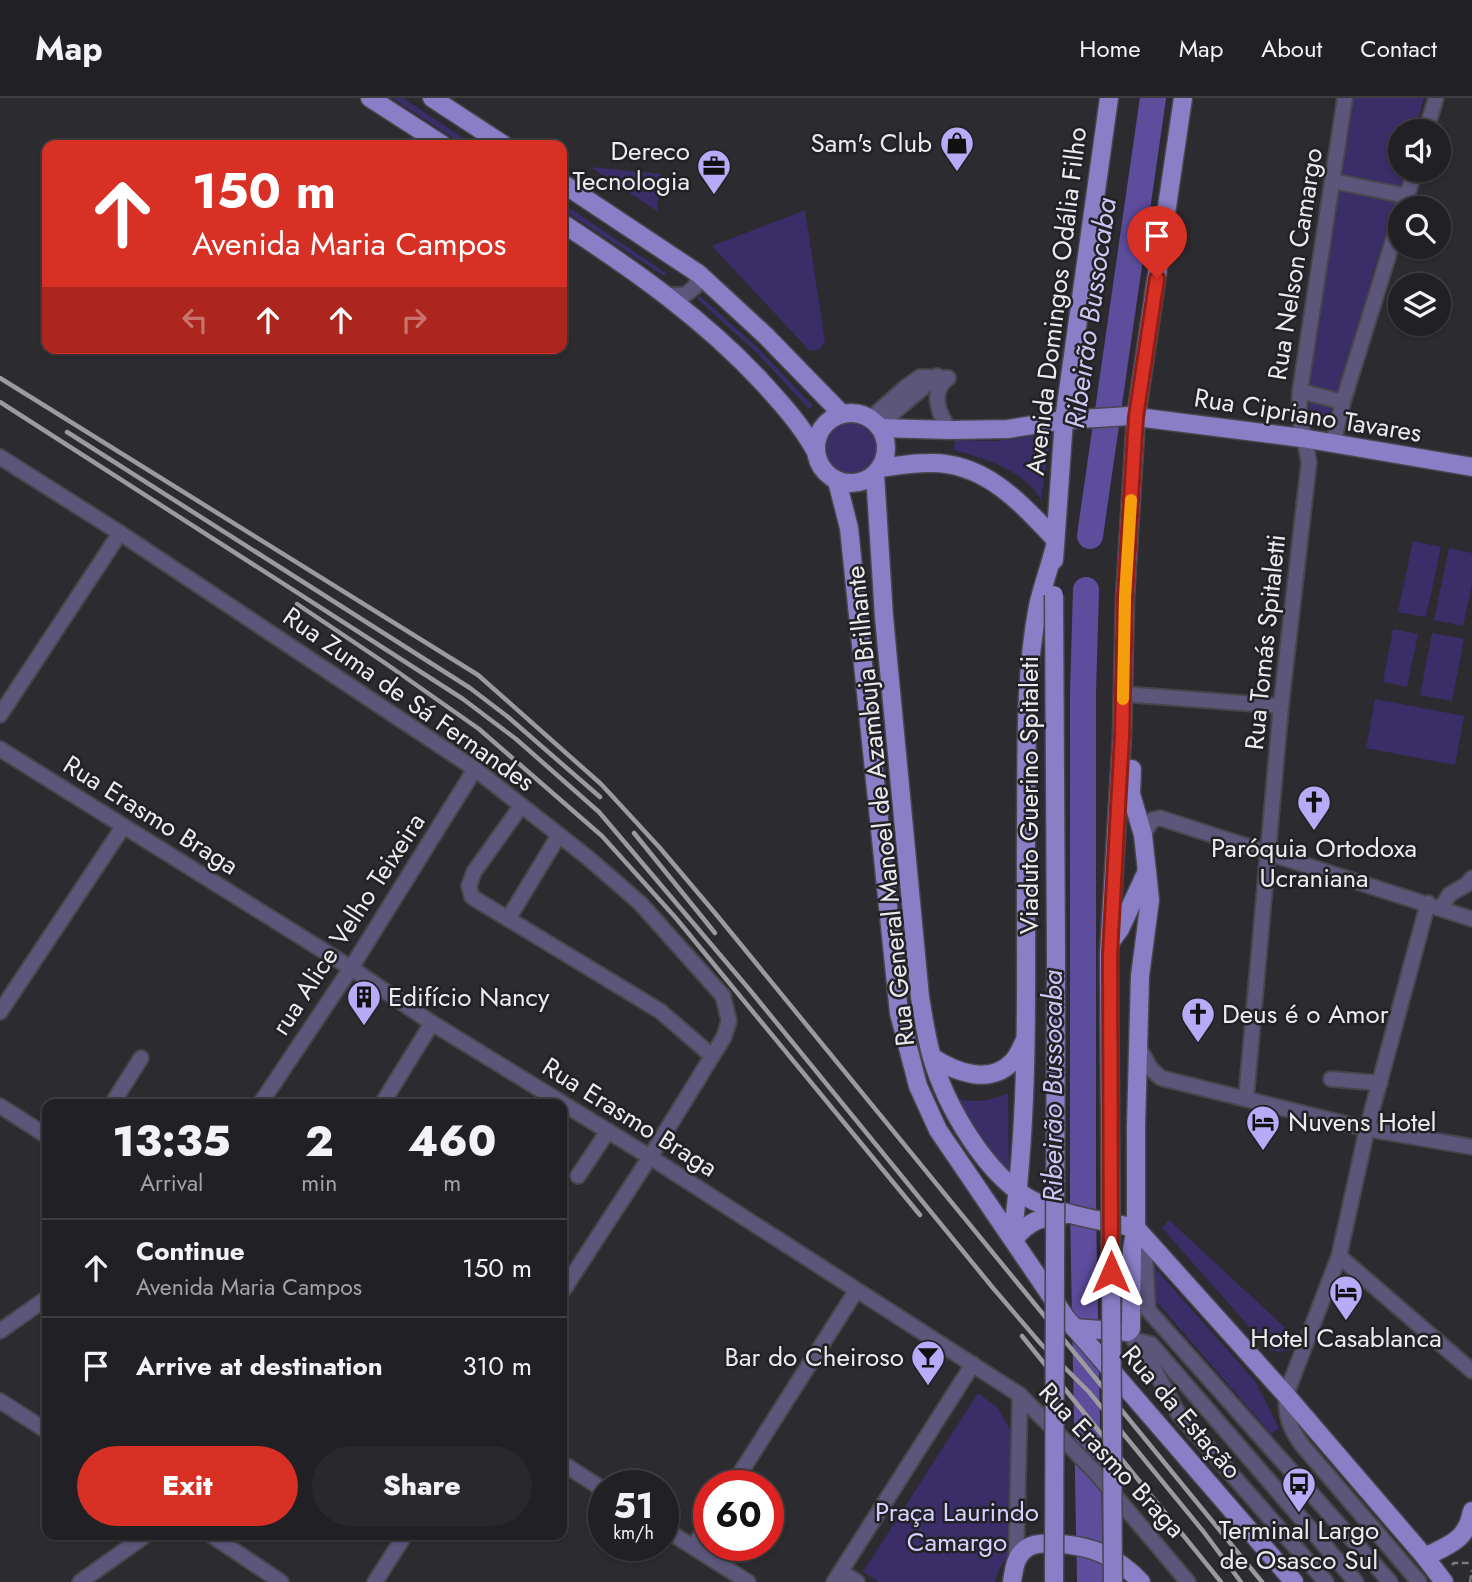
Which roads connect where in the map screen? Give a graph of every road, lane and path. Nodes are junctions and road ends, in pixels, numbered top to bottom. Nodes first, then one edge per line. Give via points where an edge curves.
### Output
1 (370, 98) edge
2 (432, 98) edge
3 (1110, 98) edge
4 (1183, 98) edge
5 (1345, 98) edge
6 (1436, 98) edge
7 (1430, 119) edge
8 (435, 140) edge
9 (496, 140) edge
10 (1332, 181) junction
11 (567, 186) edge
12 (1388, 197) edge
13 (567, 226) edge
14 (1388, 257) edge
15 (699, 274) junction
16 (666, 295) junction
17 (1300, 391) junction
18 (1343, 402) junction
19 (842, 414) junction
20 (1132, 417) junction
21 (1069, 419) junction
22 (877, 424) junction
23 (950, 430) junction
24 (1302, 438) junction
25 (1333, 443) junction
26 (816, 450) junction
27 (0, 457) edge
28 (1472, 467) edge
29 (878, 471) junction
30 (837, 481) junction
31 (120, 533) junction
32 (1054, 544) junction
33 (1054, 595) joint
34 (1123, 694) junction
35 (1281, 706) junction
36 (0, 715) edge
37 (1122, 736) junction
38 (0, 749) edge
39 (475, 769) junction
40 (521, 806) junction
41 (123, 827) junction
42 (559, 835) junction
43 (1143, 835) junction
44 (1269, 853) junction
45 (1147, 871) junction
46 (1472, 878) edge
47 (1434, 906) junction
48 (508, 919) junction
49 (1472, 919) edge
50 (1110, 948) junction
51 (351, 968) junction
52 (0, 1013) edge
53 (432, 1023) junction
54 (1024, 1042) junction
55 (1138, 1046) junction
56 (712, 1056) junction
57 (932, 1057) junction
58 (141, 1058) dead end
59 (1161, 1078) junction
60 (1331, 1079) dead end
61 (1380, 1083) junction
62 (115, 1099) edge
63 (263, 1099) edge
64 (385, 1099) edge
65 (556, 1099) edge
66 (1246, 1100) junction
67 (1136, 1102) junction
68 (0, 1106) edge
69 (567, 1106) edge
70 (1367, 1129) junction
71 (608, 1131) junction
72 (42, 1133) edge
73 (1472, 1147) edge
74 (650, 1157) junction
75 (578, 1176) dead end
76 (1018, 1191) junction
77 (1080, 1215) junction
78 (1136, 1227) junction
79 (1013, 1238) junction
80 (1339, 1256) junction
81 (567, 1284) edge
82 (856, 1291) junction
83 (42, 1302) edge
84 (1080, 1329) junction
85 (0, 1331) edge
86 (1131, 1336) junction
87 (973, 1364) junction
88 (1472, 1371) edge
89 (1020, 1395) junction
90 (1286, 1395) junction
91 (0, 1401) edge
92 (42, 1428) edge
93 (567, 1466) edge
94 (742, 1470) edge
95 (588, 1480) edge
96 (1472, 1511) edge
97 (679, 1538) edge
98 (139, 1540) edge
99 (218, 1540) edge
100 (402, 1540) edge
101 (693, 1547) edge
102 (1424, 1557) junction
103 (715, 1561) edge
104 (1016, 1562) junction
105 (1454, 1563) dead end
106 (1472, 1563) edge
107 (1472, 1570) edge
108 (838, 1577) edge
109 (80, 1582) edge
110 (281, 1582) edge
111 (375, 1582) edge
112 (748, 1582) edge
113 (858, 1582) edge
114 (1012, 1582) edge
115 (1054, 1582) edge
116 (1113, 1582) edge
117 (1141, 1582) edge
118 (1188, 1582) edge
119 (1294, 1582) edge
120 (1326, 1582) edge
121 (1356, 1582) edge
122 (1390, 1582) edge
123 (1419, 1582) edge
124 (1444, 1582) edge
125 (1470, 1582) edge

1 - 8 main road
2 - 9 main road
3 - 21 main road, Avenida Domingos Odália Filho
4 - 20 main road
5 - 10 street, Rua Nelson Camargo
6 - 7 street
10 - 12 street
10 - 17 street, Rua Nelson Camargo
11 - 15 main road
13 - 16 main road
14 - 18 street
15 - 16 street via 695,287 685,295
15 - 19 main road
16 - 26 main road via 744,363 796,419
17 - 18 street
17 - 24 street, Rua Nelson Camargo
18 - 25 street
19 - 22 main road via 857,413
19 - 26 main road via 820,432
20 - 21 main road, Rua Cipriano Tavares
20 - 24 main road, Rua Cipriano Tavares
20 - 34 main road
21 - 23 main road, Rua Cipriano Tavares via 1008,429
21 - 32 main road, Avenida Domingos Odália Filho
22 - 23 main road, Rua Cipriano Tavares
22 - 23 street via 942,377 937,399
22 - 29 main road via 887,444
24 - 25 main road, Rua Cipriano Tavares
24 - 35 street, Rua Tomás Spitaletti via 1309,461
25 - 28 main road, Rua Cipriano Tavares
26 - 30 main road via 822,469
27 - 31 street, Rua Zuma de Sá Fernandes
29 - 30 main road via 857,483
29 - 32 main road via 929,463 973,469 1028,511
29 - 57 main road, Rua General Manoel de Azambuja Brilhante via 884,617 919,983
30 - 79 main road, Rua General Manoel de Azambuja Brilhante via 849,528 899,1013 918,1086 938,1130
31 - 36 street
31 - 39 street, Rua Zuma de Sá Fernandes
32 - 33 main road, Avenida Domingos Odália Filho
32 - 54 main road via 1030,656
33 - 115 main road, Viaduto Guerino Spitaleti, bridge
34 - 35 street
34 - 37 main road
35 - 44 street, Rua Tomás Spitaletti
37 - 43 main road via 1132,760 1131,794
37 - 50 main road
38 - 41 street, Rua Erasmo Braga
39 - 40 street, Rua Zuma de Sá Fernandes
39 - 51 street, rua Alice Velho Teixeira
40 - 42 street, Rua Zuma de Sá Fernandes
40 - 48 street via 469,886 472,897
41 - 51 street, Rua Erasmo Braga
41 - 52 street
42 - 48 street
42 - 56 street, Rua Zuma de Sá Fernandes via 640,903 723,996 729,1021
43 - 44 street via 1152,820 1160,818
43 - 45 main road
44 - 47 street
44 - 66 street, Rua Tomás Spitaletti
45 - 50 main road
45 - 55 main road via 1150,900 1140,976
46 - 47 street
47 - 49 street
47 - 61 street
48 - 56 street via 660,1011
50 - 116 main road, bridge
51 - 53 street, Rua Erasmo Braga
51 - 63 street, rua Alice Velho Teixeira
53 - 64 street
53 - 65 street, Rua Erasmo Braga
54 - 57 main road via 1013,1061 985,1075 961,1072
54 - 76 main road
55 - 59 street
55 - 67 main road
56 - 74 street
57 - 76 main road, Rua General Manoel de Azambuja Brilhante via 953,1109 973,1141 1003,1180
58 - 62 street
59 - 66 street
59 - 67 street via 1149,1084
60 - 61 street
61 - 70 street
66 - 70 street
67 - 78 main road
68 - 72 street
69 - 71 street, Rua Erasmo Braga
70 - 73 street
70 - 80 street
71 - 74 street, Rua Erasmo Braga
71 - 75 street
74 - 81 street
74 - 82 street, Rua Erasmo Braga
76 - 77 main road, Rua General Manoel de Azambuja Brilhante
76 - 79 main road
77 - 78 main road, Rua General Manoel de Azambuja Brilhante
77 - 79 main road via 1034,1221
78 - 86 main road
78 - 90 main road
78 - 122 street via 1144,1255 1148,1310
79 - 84 main road, Rua da Estação
80 - 88 street
80 - 90 street
82 - 87 street, Rua Erasmo Braga
82 - 94 street
83 - 85 street
84 - 86 main road
84 - 119 main road, Rua da Estação via 1092,1349
86 - 120 street via 1178,1413
86 - 121 street via 1151,1344
87 - 89 street, Rua Erasmo Braga
87 - 108 street
89 - 104 street
89 - 118 street, Rua Erasmo Braga via 1096,1473
90 - 102 main road
90 - 123 street via 1289,1427 1301,1445
91 - 92 street
93 - 95 street
96 - 102 main road via 1464,1534
97 - 101 street
98 - 109 street
99 - 110 street
100 - 111 street
102 - 124 main road
103 - 112 street
104 - 114 main road
104 - 117 main road via 1028,1547 1049,1543 1092,1551
105 - 106 path
107 - 125 path
108 - 113 street

